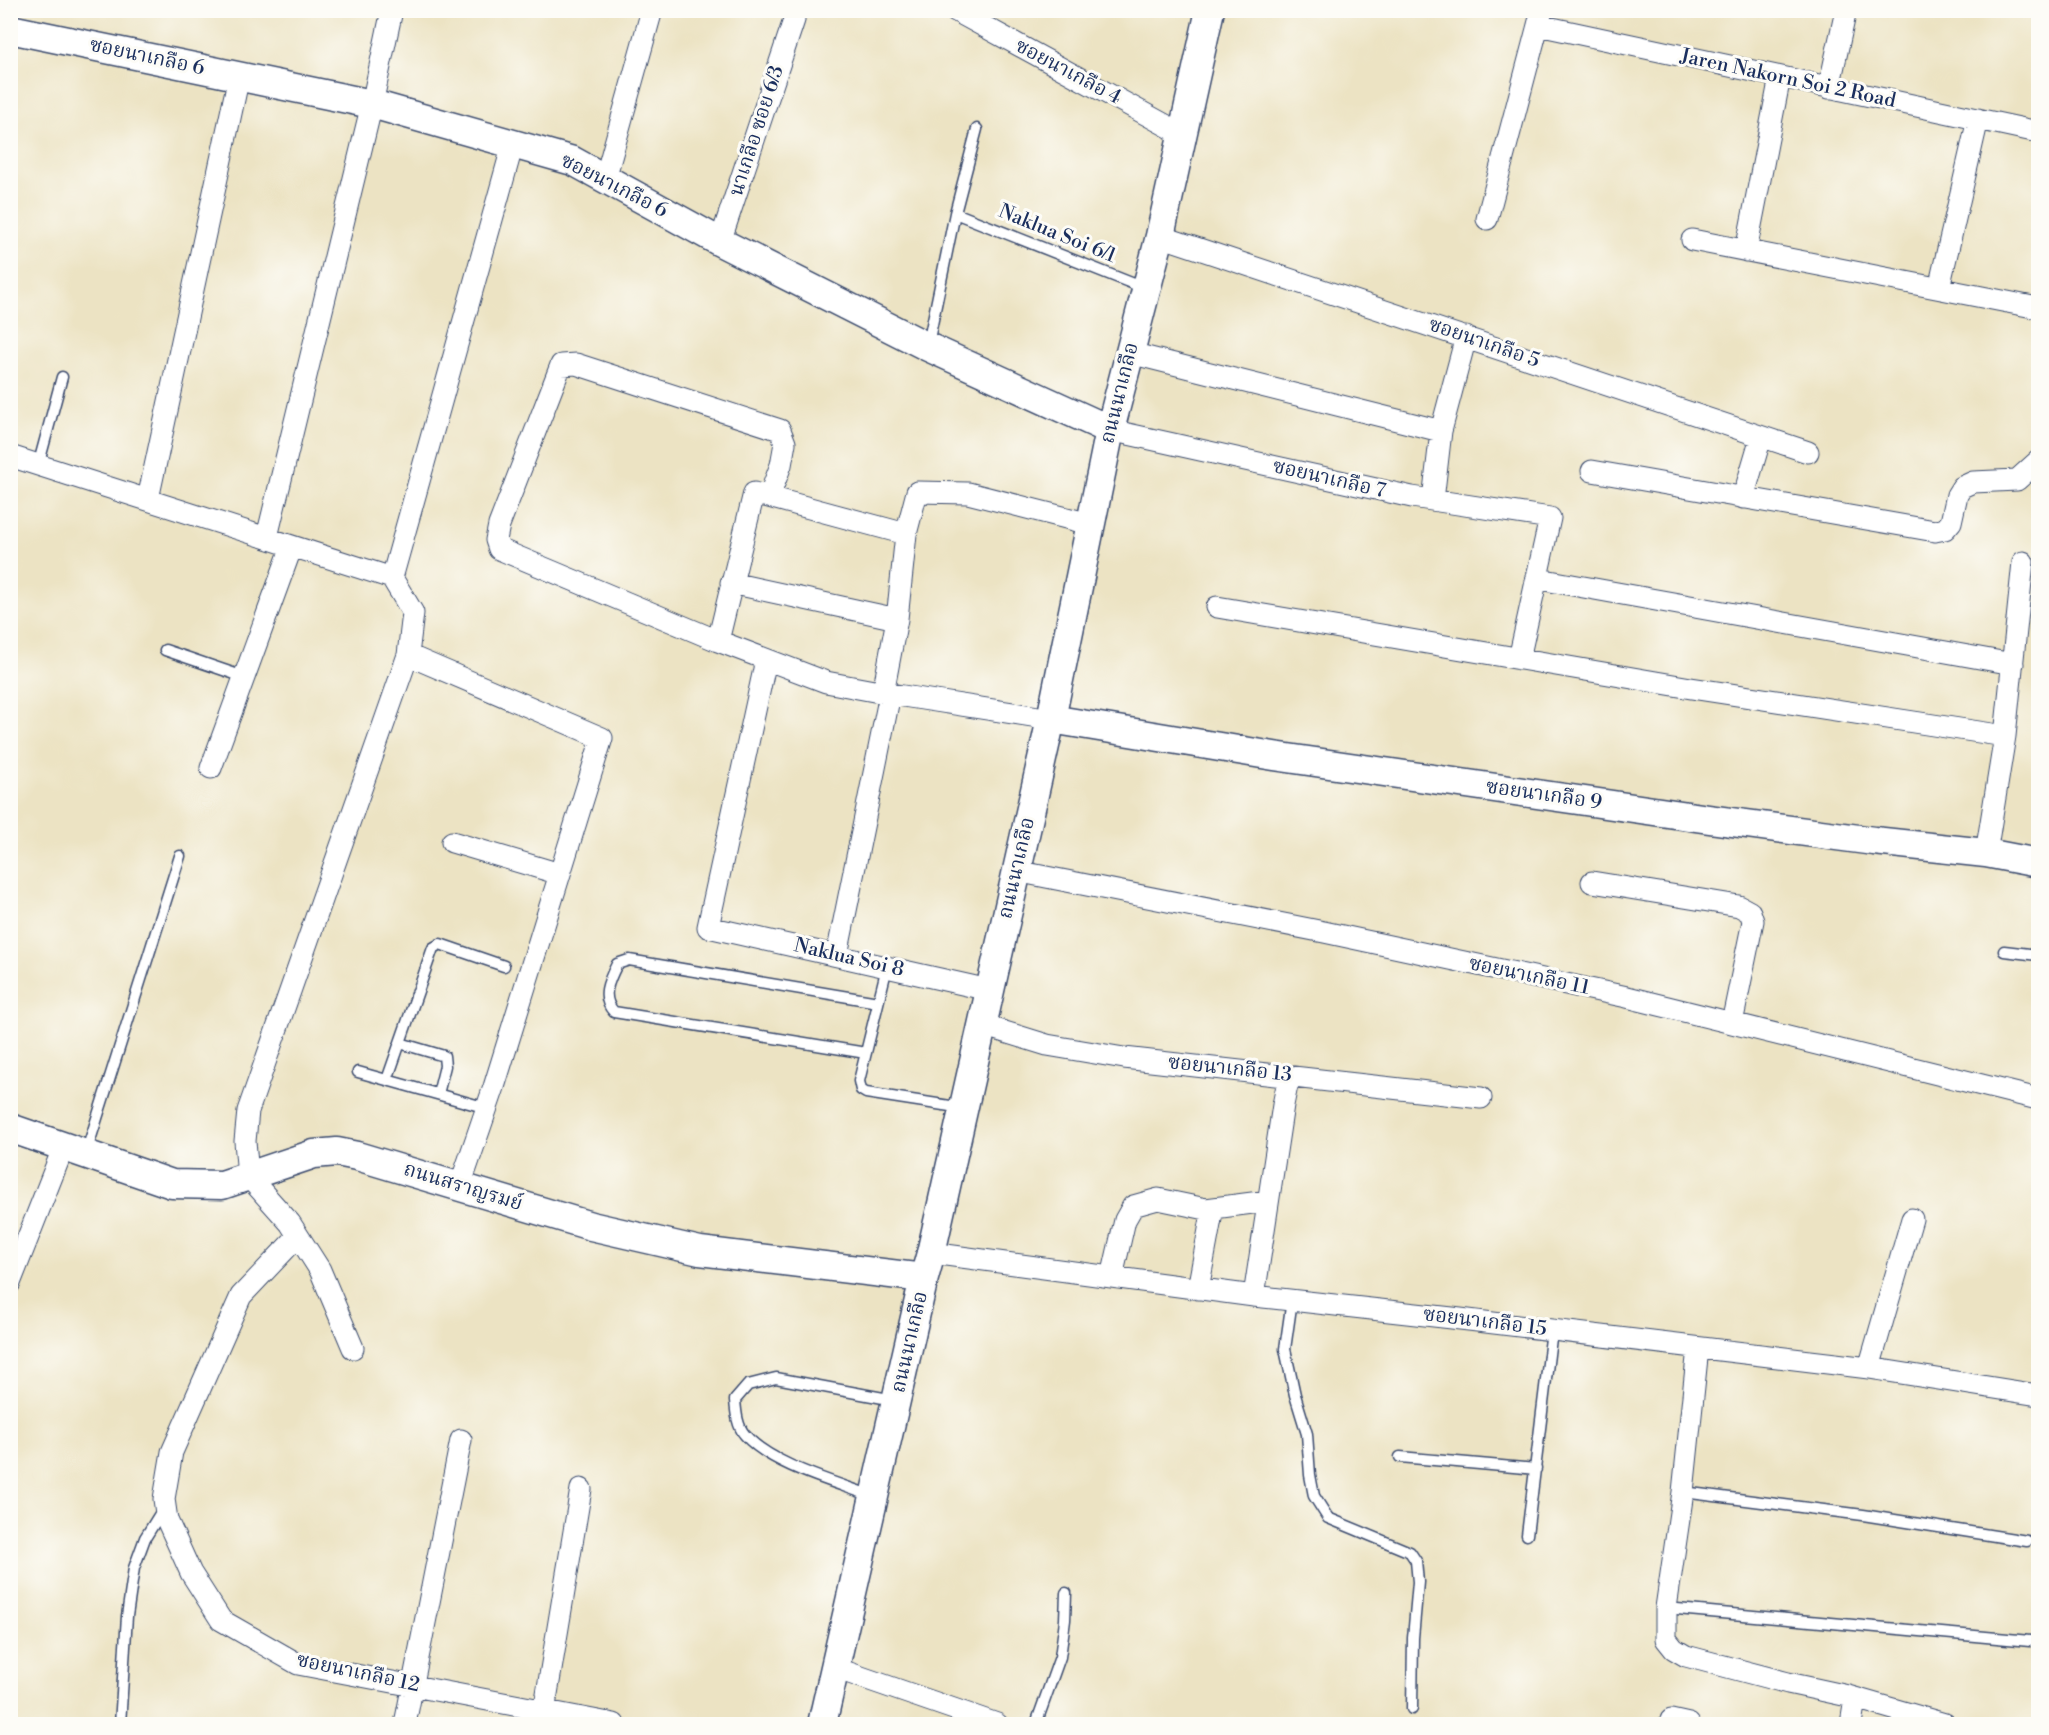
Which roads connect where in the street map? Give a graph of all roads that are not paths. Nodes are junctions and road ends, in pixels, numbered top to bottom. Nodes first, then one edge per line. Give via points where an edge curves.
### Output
1 (392, 10) edge
2 (652, 10) edge
3 (954, 10) edge
4 (1210, 10) edge
5 (1846, 10) edge
6 (1540, 18) edge
7 (794, 20) dead end
8 (10, 29) edge
9 (239, 76) junction
10 (1780, 77) junction
11 (1829, 88) junction
12 (372, 104) junction
13 (1978, 119) junction
14 (977, 129) dead end
15 (2038, 132) edge
16 (1182, 134) junction
17 (513, 144) junction
18 (605, 178) junction
19 (955, 213) junction
20 (1487, 219) dead end
21 (1160, 236) junction
22 (1692, 240) dead end
23 (720, 242) junction
24 (1746, 250) junction
25 (1939, 288) junction
26 (1146, 289) junction
27 (2033, 307) dead end
28 (1466, 337) junction
29 (928, 347) junction
30 (1130, 353) junction
31 (62, 377) dead end
32 (1110, 430) junction
33 (1441, 431) junction
34 (1761, 437) junction
35 (1808, 452) dead end
36 (10, 456) edge
37 (2038, 461) edge
38 (38, 466) junction
39 (1592, 471) dead end
40 (769, 497) junction
41 (1743, 498) junction
42 (148, 499) junction
43 (1433, 500) junction
44 (1090, 524) junction
45 (906, 534) junction
46 (267, 537) junction
47 (292, 546) junction
48 (2023, 562) dead end
49 (392, 578) junction
50 (1550, 581) dead end
51 (731, 583) junction
52 (1216, 607) dead end
53 (897, 619) junction
54 (718, 641) junction
55 (165, 650) dead end
56 (408, 655) junction
57 (1520, 659) junction
58 (766, 660) junction
59 (2013, 664) junction
60 (244, 677) junction
61 (886, 694) junction
62 (1051, 719) junction
63 (2005, 736) junction
64 (210, 768) dead end
65 (452, 842) dead end
66 (1986, 853) junction
67 (180, 856) dead end
68 (2038, 863) edge
69 (1016, 871) junction
70 (560, 874) junction
71 (1592, 882) dead end
72 (2004, 951) dead end
73 (837, 955) junction
74 (2038, 956) edge
75 (504, 966) dead end
76 (887, 967) junction
77 (989, 990) junction
78 (878, 1002) junction
79 (1731, 1023) junction
80 (982, 1025) junction
81 (400, 1044) junction
82 (866, 1053) junction
83 (358, 1072) dead end
84 (1289, 1076) junction
85 (387, 1080) junction
86 (438, 1094) junction
87 (1481, 1098) dead end
88 (2038, 1099) edge
89 (487, 1108) junction
90 (963, 1108) junction
91 (10, 1128) edge
92 (75, 1150) junction
93 (248, 1176) junction
94 (460, 1186) junction
95 (1268, 1201) junction
96 (1213, 1208) junction
97 (1912, 1220) dead end
98 (298, 1236) junction
99 (928, 1266) junction
100 (1112, 1277) junction
101 (10, 1283) edge
102 (1198, 1288) junction
103 (1254, 1296) junction
104 (1292, 1300) junction
105 (1552, 1330) junction
106 (353, 1348) dead end
107 (1698, 1348) junction
108 (1869, 1368) junction
109 (2038, 1395) edge
110 (897, 1401) junction
111 (461, 1440) dead end
112 (1400, 1457) dead end
113 (1536, 1469) junction
114 (582, 1489) dead end
115 (1683, 1492) junction
116 (875, 1497) junction
117 (165, 1506) junction
118 (1527, 1535) dead end
119 (2027, 1541) dead end
120 (1066, 1593) dead end
121 (1666, 1608) junction
122 (2030, 1641) dead end
123 (836, 1668) junction
124 (412, 1685) junction
125 (1855, 1699) junction
126 (1412, 1709) dead end
127 (543, 1718) edge
128 (120, 1725) edge
129 (405, 1725) edge
130 (614, 1725) edge
131 (822, 1725) edge
132 (997, 1725) edge
133 (1036, 1725) edge
134 (1851, 1725) edge
135 (1945, 1725) edge

1 - 12 street
2 - 18 street
3 - 16 street, ซอยนาเกลือ 4
4 - 16 street, ถนนนาเกลือ
5 - 11 street
6 - 10 street, Jaren Nakorn Soi 2 Road
6 - 20 street
7 - 23 street, นาเกลือ ซอย 6/3
8 - 9 street, ซอยนาเกลือ 6
9 - 12 street, ซอยนาเกลือ 6
9 - 42 street
10 - 11 street, Jaren Nakorn Soi 2 Road
10 - 24 street
11 - 13 street, Jaren Nakorn Soi 2 Road
12 - 17 street, ซอยนาเกลือ 6
12 - 46 street
13 - 15 street, Jaren Nakorn Soi 2 Road
13 - 25 street
14 - 19 lane
16 - 21 street, ถนนนาเกลือ
17 - 18 street, ซอยนาเกลือ 6 via 573,161
17 - 49 street
18 - 23 street, ซอยนาเกลือ 6
19 - 26 lane, Naklua Soi 6/1
19 - 29 lane
21 - 26 street, ถนนนาเกลือ
21 - 28 street, ซอยนาเกลือ 5
22 - 24 street
23 - 29 street, ซอยนาเกลือ 6
24 - 25 street
25 - 27 street
26 - 30 street, ถนนนาเกลือ
28 - 33 street
28 - 34 street, ซอยนาเกลือ 5
29 - 32 street, ซอยนาเกลือ 6
30 - 32 street, ถนนนาเกลือ
30 - 33 street
31 - 38 lane
32 - 43 street, ซอยนาเกลือ 7
32 - 44 street, ถนนนาเกลือ
33 - 43 street
34 - 35 street, ซอยนาเกลือ 5
34 - 41 street
36 - 38 street
37 - 41 street via 2017,480 1972,482 1962,487 1945,530
38 - 42 street
39 - 41 street
40 - 45 street
40 - 51 street via 754,493
40 - 54 street via 785,443 780,430 576,364 561,365 499,525 499,549
42 - 46 street
43 - 57 street, ซอยนาเกลือ 7 via 1550,518
44 - 45 street via 968,493 917,492
44 - 62 street, ถนนนาเกลือ
45 - 53 street
46 - 47 street
47 - 49 street
47 - 60 street
48 - 59 street
49 - 56 street via 412,613
50 - 59 street
51 - 53 street
51 - 54 street
52 - 57 street
53 - 61 street
54 - 58 street
55 - 60 lane
56 - 70 street via 602,738
56 - 93 street via 248,1112
57 - 63 street
58 - 61 street via 826,682
58 - 73 street, Naklua Soi 8 via 708,927
59 - 63 street
60 - 64 street
61 - 62 street
61 - 73 street
62 - 66 street, ซอยนาเกลือ 9 via 1685,816
62 - 69 street, ถนนนาเกลือ
63 - 66 street
65 - 70 street
66 - 68 street, ซอยนาเกลือ 9
67 - 92 lane
69 - 77 street, ถนนนาเกลือ
69 - 79 street, ซอยนาเกลือ 11 via 1627,997
70 - 89 street
71 - 79 street via 1738,906 1750,912 1753,921
72 - 74 lane
73 - 76 street, Naklua Soi 8
75 - 81 lane via 440,944 433,948
76 - 77 street, Naklua Soi 8
76 - 78 lane
77 - 80 street, ถนนนาเกลือ
78 - 82 lane
78 - 82 lane via 629,960 617,964 610,979 607,1005 614,1012
79 - 88 street, ซอยนาเกลือ 11
80 - 84 street, ซอยนาเกลือ 13 via 1047,1045 1124,1058
80 - 90 street, ถนนนาเกลือ
81 - 85 lane
81 - 86 lane via 444,1056
82 - 90 lane via 859,1081 866,1094
83 - 85 lane
84 - 87 street, ซอยนาเกลือ 13
84 - 95 street
85 - 86 lane
86 - 89 lane
89 - 94 street
90 - 99 street, ถนนนาเกลือ
91 - 92 street, ถนนสราญรมย์
92 - 93 street, ถนนสราญรมย์ via 172,1184 222,1185
92 - 101 street
93 - 94 street, ถนนสราญรมย์ via 314,1154 337,1152
93 - 98 street
94 - 99 street, ถนนสราญรมย์ via 591,1226 700,1251
95 - 96 street
95 - 103 street
96 - 100 street via 1158,1199 1133,1206 1125,1220
96 - 102 street
97 - 108 street
98 - 106 street via 320,1270
98 - 117 street, ซอยนาเกลือ 12 via 241,1296 172,1452
99 - 100 street, ซอยนาเกลือ 15
99 - 110 street, ถนนนาเกลือ
100 - 102 street, ซอยนาเกลือ 15
102 - 103 street, ซอยนาเกลือ 15
103 - 104 street, ซอยนาเกลือ 15
104 - 105 street, ซอยนาเกลือ 15
104 - 126 lane via 1285,1349 1307,1434 1314,1496 1328,1518 1410,1552 1416,1560
105 - 107 street, ซอยนาเกลือ 15
105 - 113 lane
107 - 108 street, ซอยนาเกลือ 15
107 - 115 street
108 - 109 street, ซอยนาเกลือ 15
110 - 116 street, ถนนนาเกลือ
110 - 116 lane via 776,1378 748,1385 735,1400 736,1416 744,1434 760,1448 787,1464
111 - 124 street
112 - 113 lane
113 - 118 lane
114 - 127 street
115 - 119 lane
115 - 121 street
116 - 123 street, ถนนนาเกลือ
117 - 124 street, ซอยนาเกลือ 12 via 167,1520 191,1573 221,1620 298,1664
117 - 128 lane via 145,1538 134,1568
120 - 133 lane via 1060,1657
121 - 122 lane
121 - 125 street via 1666,1640 1686,1656
123 - 131 street, ถนนนาเกลือ
123 - 132 street
124 - 127 street, ซอยนาเกลือ 12
124 - 129 street
125 - 134 street
125 - 135 street
127 - 130 street, ซอยนาเกลือ 12

